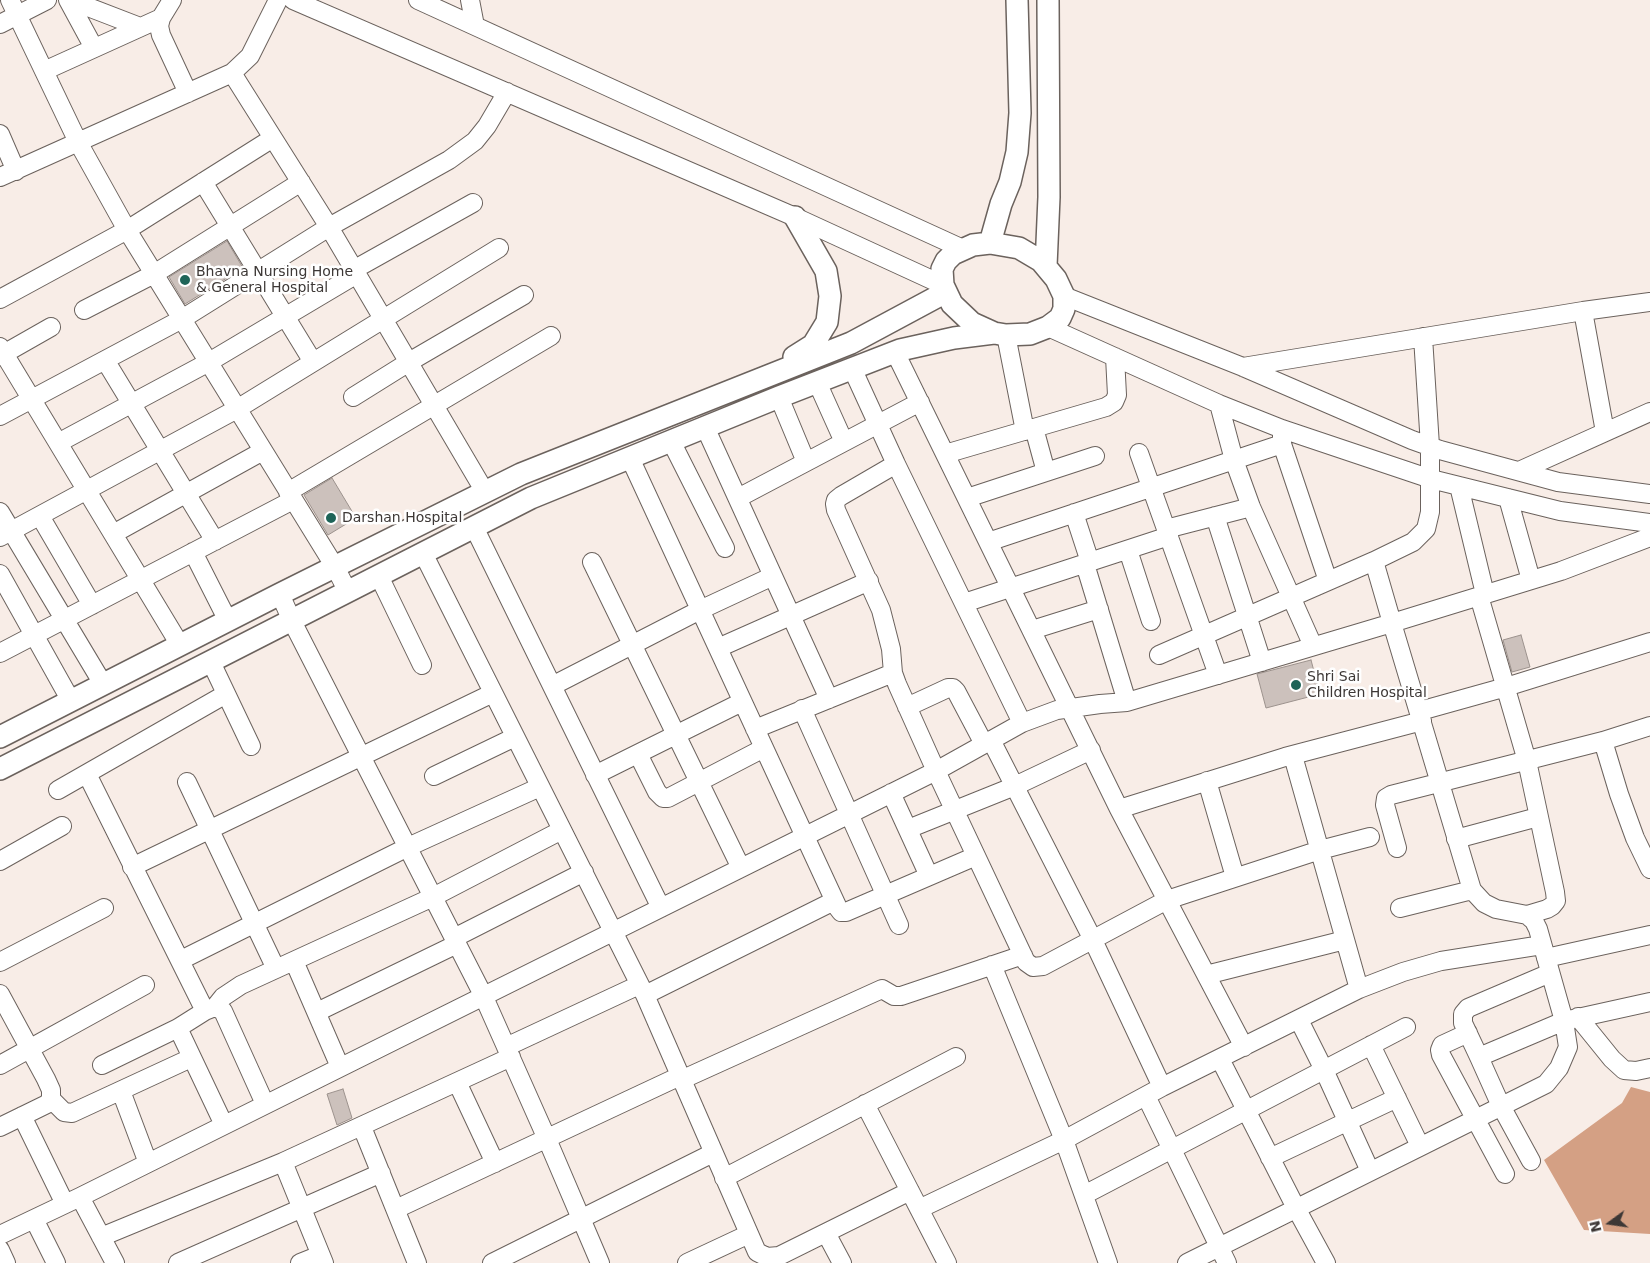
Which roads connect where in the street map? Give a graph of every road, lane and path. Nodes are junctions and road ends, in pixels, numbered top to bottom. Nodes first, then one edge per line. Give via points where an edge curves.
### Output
1 (47, 0) edge
2 (69, 0) edge
3 (172, 0) edge
4 (278, 0) edge
5 (293, 0) edge
6 (418, 0) edge
7 (470, 0) edge
8 (1017, 0) edge
9 (1048, 0) edge
10 (13, 8) edge
11 (160, 18) junction
12 (0, 24) edge
13 (475, 26) junction
14 (140, 27) junction
15 (94, 48) junction
16 (44, 70) junction
17 (232, 73) junction
18 (507, 92) junction
19 (188, 93) junction
20 (0, 134) edge
21 (273, 138) junction
22 (78, 142) junction
23 (8, 174) edge
24 (203, 182) junction
25 (301, 182) junction
26 (473, 203) dead end
27 (796, 216) junction
28 (231, 227) junction
29 (329, 227) junction
30 (127, 230) junction
31 (990, 243) junction
32 (498, 248) dead end
33 (963, 249) junction
34 (1046, 266) junction
35 (258, 271) junction
36 (356, 272) junction
37 (154, 274) junction
38 (944, 288) junction
39 (524, 295) dead end
40 (1064, 296) junction
41 (0, 299) edge
42 (1650, 302) edge
43 (84, 310) dead end
44 (1582, 311) junction
45 (286, 316) junction
46 (182, 319) junction
47 (384, 319) junction
48 (51, 327) dead end
49 (1048, 327) junction
50 (1000, 334) junction
51 (551, 336) dead end
52 (1423, 338) junction
53 (1, 352) edge
54 (894, 352) junction
55 (1115, 357) junction
56 (105, 360) junction
57 (208, 362) junction
58 (313, 362) junction
59 (409, 362) junction
60 (1243, 367) junction
61 (852, 368) junction
62 (762, 378) junction
63 (817, 382) junction
64 (352, 397) dead end
65 (779, 397) junction
66 (31, 399) junction
67 (920, 402) junction
68 (132, 404) junction
69 (1219, 404) junction
70 (434, 405) junction
71 (237, 409) junction
72 (1650, 412) edge
73 (0, 416) edge
74 (878, 424) junction
75 (705, 427) junction
76 (1029, 429) junction
77 (1605, 432) junction
78 (1282, 437) junction
79 (671, 441) junction
80 (58, 442) junction
81 (844, 442) junction
82 (1430, 446) junction
83 (160, 451) junction
84 (263, 451) junction
85 (1139, 453) dead end
86 (945, 454) junction
87 (1095, 456) dead end
88 (630, 458) junction
89 (1234, 460) junction
90 (806, 462) junction
91 (896, 464) junction
92 (1519, 471) junction
93 (1046, 472) junction
94 (1431, 479) junction
95 (1558, 482) junction
96 (1460, 486) junction
97 (1151, 487) junction
98 (86, 491) junction
99 (485, 492) junction
100 (186, 494) junction
101 (1650, 494) edge
102 (291, 496) junction
103 (738, 498) junction
104 (967, 498) junction
105 (1508, 498) junction
106 (1251, 507) junction
107 (1553, 510) junction
108 (0, 512) edge
109 (1074, 513) junction
110 (40, 516) junction
111 (1215, 516) junction
112 (1650, 523) edge
113 (474, 527) junction
114 (1168, 533) junction
115 (6, 534) edge
116 (113, 534) junction
117 (1650, 537) edge
118 (215, 541) junction
119 (988, 542) junction
120 (725, 548) dead end
121 (1128, 550) junction
122 (192, 552) junction
123 (423, 553) junction
124 (1374, 561) junction
125 (592, 562) dead end
126 (1087, 563) junction
127 (335, 567) junction
128 (0, 574) edge
129 (379, 576) junction
130 (773, 576) junction
131 (140, 580) junction
132 (1531, 580) junction
133 (869, 581) junction
134 (1328, 581) junction
135 (1011, 588) junction
136 (348, 592) junction
137 (280, 594) junction
138 (1482, 595) junction
139 (1291, 596) junction
140 (964, 604) junction
141 (92, 605) junction
142 (1099, 609) junction
143 (700, 610) junction
144 (791, 615) junction
145 (1247, 616) junction
146 (64, 619) junction
147 (228, 621) junction
148 (292, 621) junction
149 (1151, 622) dead end
150 (1392, 623) junction
151 (1032, 630) junction
152 (34, 635) junction
153 (1203, 635) junction
154 (1650, 642) edge
155 (180, 645) junction
156 (632, 645) junction
157 (1314, 646) junction
158 (718, 648) junction
159 (0, 653) edge
160 (1159, 655) dead end
161 (210, 662) junction
162 (1262, 662) junction
163 (422, 665) dead end
164 (893, 673) junction
165 (1218, 675) junction
166 (103, 684) junction
167 (552, 686) junction
168 (1506, 687) junction
169 (493, 693) junction
170 (226, 694) junction
171 (829, 698) junction
172 (71, 701) junction
173 (742, 702) junction
174 (1126, 702) junction
175 (907, 707) junction
176 (1071, 709) junction
177 (802, 710) junction
178 (1421, 716) junction
179 (1022, 723) junction
180 (1650, 726) edge
181 (755, 729) junction
182 (676, 735) junction
183 (0, 737) edge
184 (516, 737) junction
185 (988, 742) junction
186 (1603, 742) junction
187 (251, 746) dead end
188 (764, 748) junction
189 (1090, 750) junction
190 (638, 754) junction
191 (361, 756) junction
192 (1293, 756) junction
193 (1526, 761) junction
194 (0, 769) edge
195 (936, 771) junction
196 (87, 774) junction
197 (595, 775) junction
198 (434, 776) dead end
199 (1207, 781) junction
200 (187, 782) dead end
201 (699, 782) junction
202 (1440, 783) junction
203 (1015, 786) junction
204 (540, 787) junction
205 (58, 790) dead end
206 (891, 793) junction
207 (1119, 808) junction
208 (954, 810) junction
209 (849, 813) junction
210 (1538, 817) junction
211 (62, 826) dead end
212 (210, 829) junction
213 (908, 829) junction
214 (562, 830) junction
215 (805, 836) junction
216 (1370, 837) dead end
217 (1456, 839) junction
218 (408, 847) junction
219 (1397, 848) dead end
220 (1320, 850) junction
221 (976, 856) junction
222 (1648, 858) edge
223 (0, 860) edge
224 (132, 867) junction
225 (741, 868) junction
226 (584, 872) junction
227 (928, 876) junction
228 (1235, 877) junction
229 (1472, 890) junction
230 (885, 894) junction
231 (433, 897) junction
232 (1167, 900) junction
233 (834, 901) junction
234 (104, 908) dead end
235 (661, 908) junction
236 (1400, 908) dead end
237 (1527, 916) junction
238 (256, 923) junction
239 (899, 925) dead end
240 (613, 931) junction
241 (1650, 935) edge
242 (1092, 938) junction
243 (1345, 940) junction
244 (456, 941) junction
245 (1023, 955) junction
246 (1546, 959) junction
247 (180, 960) junction
248 (294, 961) junction
249 (0, 962) edge
250 (992, 965) junction
251 (276, 969) junction
252 (1206, 975) junction
253 (145, 985) dead end
254 (1359, 989) junction
255 (642, 990) junction
256 (0, 994) edge
257 (483, 996) junction
258 (1650, 1002) edge
259 (210, 1009) junction
260 (317, 1012) junction
261 (1571, 1018) junction
262 (1299, 1020) junction
263 (1406, 1027) dead end
264 (178, 1028) junction
265 (1468, 1033) junction
266 (1371, 1045) junction
267 (1244, 1047) junction
268 (30, 1049) junction
269 (509, 1052) junction
270 (956, 1057) dead end
271 (1478, 1057) junction
272 (192, 1058) junction
273 (1220, 1059) junction
274 (0, 1065) edge
275 (102, 1065) dead end
276 (340, 1067) junction
277 (1649, 1069) edge
278 (1324, 1070) junction
279 (681, 1078) junction
280 (457, 1082) junction
281 (1162, 1087) junction
282 (121, 1091) junction
283 (1146, 1096) junction
284 (1397, 1098) junction
285 (51, 1099) junction
286 (265, 1104) junction
287 (865, 1104) junction
288 (1501, 1106) junction
289 (1246, 1111) junction
290 (22, 1116) junction
291 (1476, 1118) junction
292 (1347, 1121) junction
293 (224, 1125) junction
294 (0, 1127) edge
295 (362, 1127) junction
296 (547, 1139) junction
297 (1064, 1140) junction
298 (1420, 1146) junction
299 (1172, 1150) junction
300 (714, 1153) junction
301 (1270, 1158) junction
302 (1531, 1161) dead end
303 (283, 1162) junction
304 (148, 1163) junction
305 (495, 1163) junction
306 (1370, 1171) junction
307 (381, 1174) junction
308 (1505, 1174) dead end
309 (724, 1178) junction
310 (910, 1191) junction
311 (1084, 1195) junction
312 (72, 1200) junction
313 (1296, 1208) junction
314 (302, 1209) junction
315 (396, 1209) junction
316 (919, 1209) junction
317 (34, 1218) junction
318 (581, 1218) junction
319 (826, 1233) junction
320 (749, 1234) junction
321 (0, 1235) edge
322 (101, 1237) junction
323 (1219, 1247) junction
324 (0, 1250) edge
325 (755, 1257) edge
326 (322, 1259) edge
327 (6, 1263) edge
328 (56, 1263) edge
329 (115, 1263) edge
330 (178, 1263) edge
331 (300, 1263) edge
332 (417, 1263) edge
333 (492, 1263) edge
334 (600, 1263) edge
335 (687, 1263) edge
336 (842, 1263) edge
337 (948, 1263) edge
338 (1108, 1263) edge
339 (1187, 1263) edge
340 (1227, 1263) edge
341 (1326, 1263) edge

1 - 10 street
2 - 14 street
2 - 15 street
3 - 11 street
4 - 17 street via 250,56
5 - 18 street
6 - 13 street
7 - 13 street
8 - 31 main road via 1020,113 1017,152
9 - 34 main road via 1050,197
10 - 12 street
10 - 16 street
11 - 14 street
11 - 19 street via 161,35
13 - 33 street
14 - 15 street
15 - 16 street
16 - 22 street
17 - 19 street
17 - 21 street
18 - 27 street
18 - 29 street via 487,126 461,153
19 - 22 street
20 - 23 street
21 - 24 street
21 - 25 street
22 - 23 street
22 - 30 street
24 - 28 street
24 - 30 street
25 - 28 street
25 - 29 street
26 - 36 street
27 - 38 street
27 - 62 main road via 826,271 830,296 827,322 813,345
28 - 35 street
28 - 37 street
29 - 35 street
29 - 36 street
30 - 37 street
30 - 41 street
31 - 33 main road
31 - 34 main road via 1019,248
32 - 47 street
33 - 38 main road via 953,254 942,269
34 - 40 main road
35 - 45 street
35 - 46 street
36 - 45 street
36 - 47 street
37 - 43 street
37 - 46 street
38 - 50 main road via 952,304 972,323
38 - 62 main road via 851,343
39 - 59 street
40 - 49 main road via 1060,318
40 - 60 street
42 - 44 street
44 - 52 street
44 - 77 street
45 - 57 street
45 - 58 street
46 - 56 street
46 - 57 street
47 - 58 street
47 - 59 street
48 - 53 street
49 - 50 main road via 1030,334
49 - 55 street
50 - 54 main road via 954,338
50 - 76 street
51 - 70 street
52 - 60 street
52 - 82 street
53 - 66 street
54 - 61 main road
54 - 67 street
55 - 69 street
55 - 76 street via 1117,395 1114,402
56 - 66 street
56 - 68 street
57 - 68 street
57 - 71 street
58 - 71 street
59 - 64 street
59 - 70 street
60 - 82 street
61 - 63 main road
61 - 74 street
62 - 99 main road via 521,474
63 - 65 main road
63 - 81 street
65 - 75 main road
65 - 90 street
66 - 73 street
66 - 80 street
67 - 74 street
67 - 86 street
68 - 80 street
68 - 83 street
69 - 78 street
69 - 89 street
70 - 99 street
70 - 102 street
71 - 83 street
71 - 84 street
72 - 77 street
74 - 81 street
74 - 91 street
75 - 79 main road
75 - 103 street
76 - 86 street
76 - 93 street
77 - 92 street
78 - 89 street
78 - 94 street
78 - 134 street
79 - 88 main road
79 - 120 street
80 - 98 street
81 - 90 street
82 - 92 street
82 - 94 street
83 - 98 street
83 - 100 street
84 - 100 street
84 - 102 street
85 - 97 street
86 - 104 street
87 - 93 street
88 - 113 main road via 531,498
88 - 143 street
89 - 97 street
89 - 106 street
90 - 103 street
91 - 133 street via 841,496 835,504
91 - 140 street
92 - 95 street
93 - 104 street
94 - 96 street
94 - 124 street via 1426,529 1412,542
95 - 101 street
95 - 107 street
96 - 105 street
96 - 138 street
97 - 109 street
97 - 114 street
98 - 110 street
98 - 116 street
99 - 127 main road
100 - 116 street
100 - 118 street
102 - 118 street
102 - 127 street
103 - 130 street
104 - 119 street
105 - 107 street
105 - 132 street
106 - 111 street
106 - 139 street
107 - 112 street
108 - 115 street
109 - 119 street
109 - 126 street
110 - 115 street
110 - 141 street
111 - 114 street
111 - 145 street
113 - 123 main road
113 - 167 street
114 - 121 street
114 - 153 street
115 - 146 street
116 - 131 street
117 - 132 street
118 - 122 street
119 - 135 street
121 - 126 street
121 - 149 street
122 - 131 street
122 - 147 street
123 - 129 main road
123 - 169 street
124 - 134 street
124 - 150 street
125 - 156 street
126 - 135 street
126 - 142 street
127 - 136 street
127 - 137 main road
128 - 152 street
129 - 136 main road
129 - 163 street
130 - 143 street
130 - 144 street
131 - 141 street
131 - 155 street
132 - 138 street
133 - 144 street
133 - 164 street via 887,630
134 - 139 street
135 - 140 street
135 - 151 street
136 - 148 main road
137 - 147 main road
137 - 148 street
138 - 150 street
138 - 168 street
139 - 145 street
139 - 157 street
140 - 179 street
141 - 146 street
142 - 151 street
142 - 174 street
143 - 156 street
143 - 158 street
144 - 158 street
144 - 171 street
145 - 153 street
145 - 162 street
146 - 152 street
146 - 166 street
147 - 155 main road
148 - 161 main road
148 - 191 street
150 - 157 street
150 - 178 street
151 - 176 street
152 - 159 street
152 - 172 street
153 - 160 street
153 - 165 street
154 - 168 street
155 - 166 main road
156 - 167 street
156 - 182 street
157 - 162 street
158 - 173 street
161 - 170 street
161 - 194 main road
162 - 165 street
164 - 171 street
164 - 175 street
165 - 174 street
166 - 172 main road
167 - 197 street
168 - 178 street
168 - 193 street
169 - 184 street
169 - 191 street
170 - 187 street
170 - 196 street
171 - 177 street
172 - 183 main road
173 - 181 street
173 - 182 street
174 - 176 street
175 - 185 street via 953,688
175 - 195 street
176 - 179 street via 1057,710
176 - 189 street
177 - 181 street
177 - 209 street
178 - 192 street
178 - 202 street
179 - 185 street
180 - 186 street
181 - 188 street
182 - 190 street
182 - 201 street
184 - 198 street
184 - 204 street
185 - 195 street
185 - 203 street
186 - 193 street
186 - 222 street via 1635,838
188 - 201 street
188 - 215 street
189 - 203 street
189 - 207 street
190 - 197 street
190 - 201 street via 663,798
191 - 212 street
191 - 218 street
192 - 199 street
192 - 220 street
193 - 202 street
193 - 210 street
195 - 206 street
195 - 208 street
196 - 205 street
196 - 224 street
197 - 235 street
199 - 207 street
199 - 228 street
200 - 212 street
201 - 225 street
202 - 217 street
202 - 219 street via 1386,798
203 - 208 street
203 - 242 street
204 - 214 street
204 - 218 street
206 - 209 street
206 - 213 street
207 - 232 street
208 - 213 street
208 - 221 street
209 - 215 street
209 - 230 street
210 - 217 street
210 - 237 street via 1556,901 1547,909
211 - 223 street
212 - 224 street
212 - 238 street
213 - 227 street
214 - 226 street
214 - 231 street
215 - 225 street
215 - 233 street
216 - 220 street
217 - 229 street
218 - 231 street
218 - 238 street
220 - 228 street
220 - 243 street
221 - 227 street
221 - 245 street
224 - 247 street
225 - 235 street
226 - 240 street
226 - 244 street
227 - 230 street
228 - 232 street
229 - 236 street
229 - 237 street via 1490,906
230 - 233 street via 846,912 841,912
230 - 239 street
231 - 244 street
231 - 248 street
232 - 242 street
232 - 252 street
233 - 255 street
234 - 249 street
235 - 240 street
237 - 246 street via 1538,929
238 - 247 street
238 - 251 street
240 - 255 street
240 - 257 street
241 - 246 street
242 - 245 street via 1043,966 1033,967
242 - 281 street
243 - 252 street
243 - 254 street
244 - 257 street
244 - 260 street
245 - 250 street
246 - 254 street via 1441,962
246 - 261 street
246 - 265 street via 1468,1008 1463,1014 1463,1023
247 - 259 street
248 - 251 street
248 - 260 street
250 - 279 street via 901,996 882,989
250 - 297 street
251 - 259 street via 232,990
252 - 267 street
253 - 268 street
254 - 262 street
255 - 269 street
255 - 279 street
256 - 268 street
257 - 269 street
257 - 276 street
258 - 261 street
259 - 264 street
259 - 286 street via 223,1011
260 - 276 street
261 - 271 street
261 - 277 street via 1624,1070
261 - 288 street via 1568,1047 1559,1068 1546,1084
262 - 267 street
262 - 278 street
263 - 266 street
264 - 272 street
264 - 275 street
265 - 271 street
265 - 291 street via 1442,1045 1440,1050
266 - 278 street
266 - 284 street
267 - 273 street
268 - 274 street
268 - 285 street via 51,1090
269 - 280 street
269 - 296 street
270 - 287 street
271 - 288 street
272 - 282 street
272 - 293 street
273 - 281 street
273 - 289 street
276 - 286 street
278 - 289 street
278 - 292 street
279 - 296 street
279 - 300 street
280 - 295 street
280 - 305 street
281 - 283 street
282 - 285 street via 72,1113 64,1112
282 - 304 street
283 - 297 street
283 - 299 street
284 - 292 street
284 - 298 street
285 - 290 street
286 - 293 street
287 - 309 street
287 - 310 street
288 - 291 street
288 - 302 street
289 - 299 street
289 - 301 street
290 - 294 street
290 - 312 street
291 - 298 street
291 - 308 street
292 - 301 street
292 - 306 street
293 - 304 street
295 - 303 street
295 - 307 street
296 - 305 street
296 - 318 street
297 - 311 street
297 - 316 street
298 - 306 street
299 - 311 street
299 - 323 street
300 - 309 street
300 - 318 street
301 - 313 street
303 - 314 street
303 - 322 street
304 - 312 street
305 - 315 street
306 - 313 street
307 - 314 street
307 - 315 street
309 - 320 street
310 - 316 street
310 - 319 street
311 - 338 street
312 - 317 street
312 - 322 street
313 - 323 street
313 - 341 street
314 - 326 street
314 - 330 street
315 - 332 street
316 - 337 street
317 - 321 street
317 - 328 street
318 - 333 street
318 - 334 street
319 - 325 street via 779,1256
319 - 336 street
320 - 325 street
320 - 335 street
322 - 329 street
323 - 339 street
323 - 340 street
324 - 327 street
326 - 331 street

